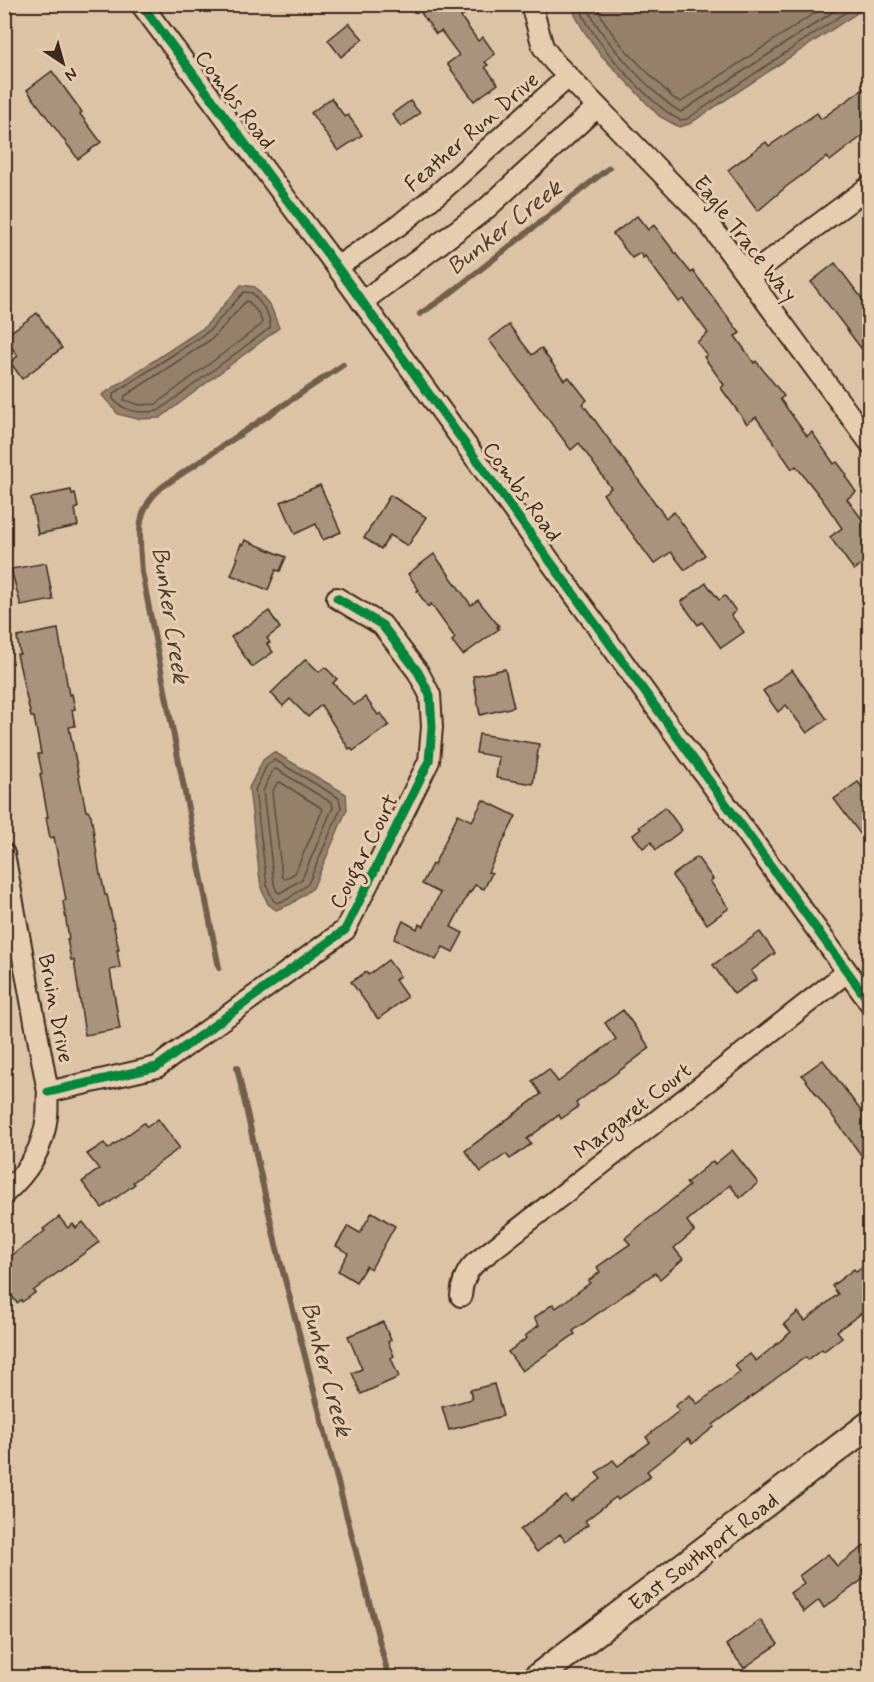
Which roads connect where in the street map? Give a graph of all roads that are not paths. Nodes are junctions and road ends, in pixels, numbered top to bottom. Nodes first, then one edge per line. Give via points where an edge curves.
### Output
1 (141, 4) edge
2 (531, 4) edge
3 (568, 77) junction
4 (597, 107) junction
5 (870, 186) edge
6 (337, 267) junction
7 (748, 277) junction
8 (362, 302) junction
9 (870, 443) edge
10 (337, 598) dead end
11 (4, 854) edge
12 (847, 972) junction
13 (870, 1003) edge
14 (48, 1092) junction
15 (4, 1194) edge
16 (461, 1296) dead end
17 (870, 1424) edge
18 (536, 1677) edge

1 - 6 street, Combs Road
2 - 3 street, Feather Run Drive via 543,47
3 - 4 street, Eagle Trace Way
3 - 6 street, Feather Run Drive via 440,192
4 - 7 street, Eagle Trace Way via 696,209
4 - 8 street via 487,208
5 - 7 street
6 - 8 street, Combs Road
7 - 9 street, Eagle Trace Way
8 - 12 street, Combs Road
10 - 14 street, Cougar Court via 382,625 418,672 430,695 432,727 429,762 345,930 157,1067
11 - 14 street, Bruin Drive
12 - 13 street, Combs Road
12 - 16 street, Margaret Court via 474,1264 463,1280
14 - 15 street, Bruin Drive via 38,1154 22,1178
17 - 18 main road, East Southport Road

